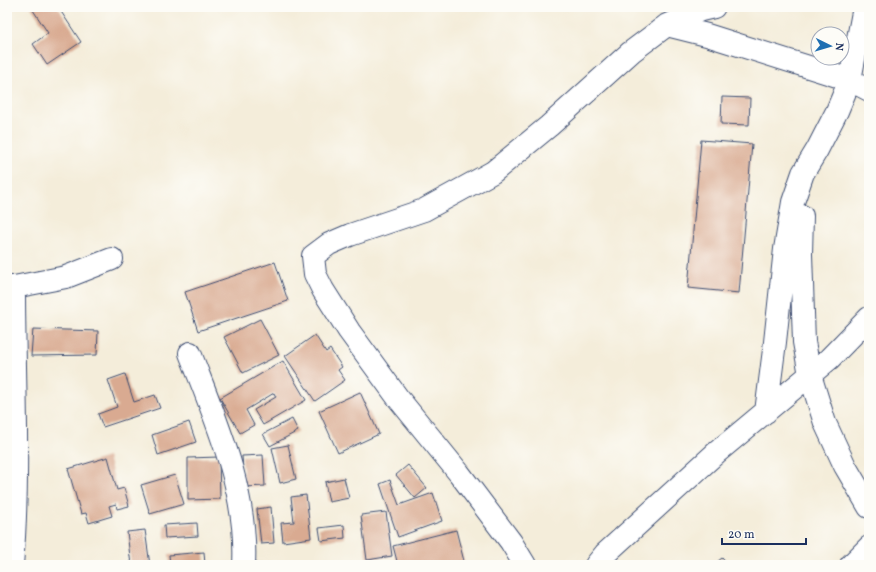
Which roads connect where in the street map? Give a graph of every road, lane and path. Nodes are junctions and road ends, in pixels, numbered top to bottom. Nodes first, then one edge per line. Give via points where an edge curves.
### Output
1 (714, 7) edge
2 (864, 7) edge
3 (667, 25) junction
4 (850, 80) junction
5 (869, 90) edge
6 (804, 173) junction
7 (112, 259) dead end
8 (10, 287) edge
9 (869, 318) edge
10 (190, 353) dead end
11 (810, 376) junction
12 (766, 412) junction
13 (12, 413) edge
14 (869, 507) edge
15 (869, 547) edge
16 (12, 565) edge
17 (244, 565) edge
18 (525, 565) edge
19 (596, 565) edge
20 (851, 565) edge

1 - 3 street
2 - 4 street
3 - 4 street
3 - 18 street via 493,172 424,210 336,241 313,256 315,274 349,331 511,542
4 - 5 street
4 - 6 street
6 - 11 street via 801,254 804,342
6 - 12 street via 793,202 785,249
7 - 8 street via 66,277
8 - 13 street via 14,359
9 - 11 street
10 - 17 street via 216,419 237,486 243,528
11 - 12 street
11 - 14 street via 825,423 845,466
12 - 19 street via 716,453
13 - 16 street via 15,526
15 - 20 street

